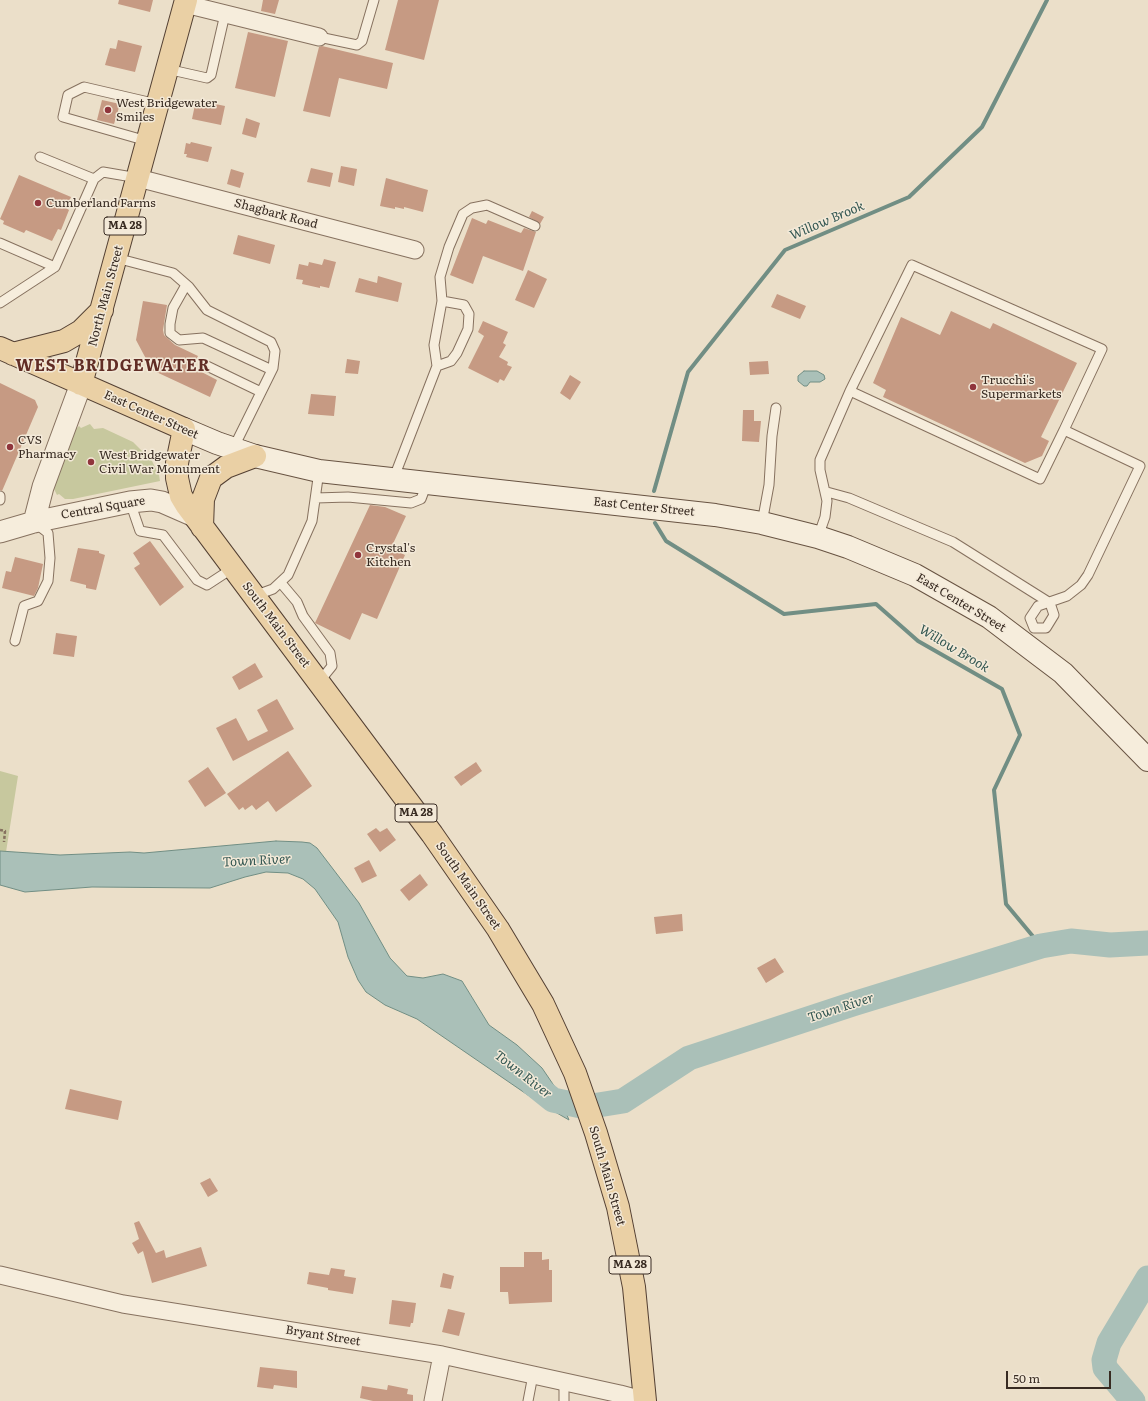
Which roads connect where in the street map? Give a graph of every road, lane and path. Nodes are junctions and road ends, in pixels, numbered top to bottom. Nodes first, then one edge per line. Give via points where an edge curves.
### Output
1 (374, 0) edge
2 (186, 2) edge
3 (225, 14) junction
4 (319, 37) joint
5 (167, 69) junction
6 (158, 104) junction
7 (147, 141) junction
8 (40, 157) dead end
9 (138, 178) junction
10 (94, 179) junction
11 (535, 226) dead end
12 (0, 243) edge
13 (415, 250) dead end
14 (116, 258) junction
15 (55, 267) junction
16 (186, 285) junction
17 (442, 301) junction
18 (0, 303) edge
19 (102, 310) junction
20 (6, 351) edge
21 (207, 366) dead end
22 (437, 366) junction
23 (272, 370) junction
24 (81, 384) junction
25 (850, 391) junction
26 (261, 392) junction
27 (776, 408) dead end
28 (184, 429) junction
29 (1064, 430) junction
30 (233, 449) junction
31 (255, 456) junction
32 (320, 471) junction
33 (393, 480) junction
34 (427, 483) junction
35 (827, 492) junction
36 (0, 496) edge
37 (316, 498) junction
38 (0, 500) edge
39 (136, 501) junction
40 (198, 521) junction
41 (34, 522) junction
42 (762, 523) junction
43 (0, 532) edge
44 (818, 537) junction
45 (233, 568) junction
46 (281, 583) junction
47 (254, 596) junction
48 (1050, 603) junction
49 (1029, 635) junction
50 (16, 641) dead end
51 (318, 682) junction
52 (1148, 760) edge
53 (0, 830) edge
54 (4, 842) dead end
55 (0, 1275) edge
56 (442, 1355) junction
57 (533, 1375) junction
58 (564, 1381) junction
59 (433, 1401) edge
60 (528, 1401) edge
61 (564, 1401) edge
62 (645, 1401) edge

1 - 4 lane via 362,41 357,45
2 - 3 street
2 - 5 main road, North Main Street / MA 28
3 - 4 street
3 - 5 lane via 211,75 207,78
5 - 6 main road, North Main Street / MA 28
6 - 7 main road, North Main Street / MA 28
6 - 7 lane via 84,87 68,95 63,117
7 - 9 main road, North Main Street / MA 28
8 - 10 lane
9 - 10 lane via 103,172
9 - 13 street, Shagbark Road
9 - 14 main road, North Main Street / MA 28
10 - 15 lane
11 - 17 lane via 487,205 472,208 463,214 440,277
12 - 15 lane
14 - 16 lane via 174,273
14 - 19 main road, North Main Street / MA 28
15 - 18 lane
16 - 23 lane via 207,310 271,342 276,351
16 - 23 lane via 173,308 170,334 179,340 203,338
17 - 22 lane via 434,345
17 - 22 lane via 464,305 469,314 468,329 457,353 450,361
19 - 20 main road via 71,338 47,347
19 - 24 main road, North Main Street / MA 28
20 - 24 main road, East Center Street
21 - 26 lane
22 - 33 lane
23 - 26 lane
24 - 28 main road, East Center Street
24 - 41 street via 44,482
25 - 29 lane via 1040,479
25 - 29 lane via 912,265 1102,349
25 - 35 lane via 820,460 820,470
26 - 30 lane
27 - 42 lane via 769,485
28 - 30 main road, East Center Street
28 - 40 main road, South Main Street / MA 28 via 177,463 177,478 181,496
29 - 48 lane via 1140,466 1088,575 1081,585 1067,596
30 - 31 main road, East Center Street
31 - 32 main road, East Center Street
31 - 40 main road via 226,467 212,478 203,499
32 - 33 main road, East Center Street
32 - 37 lane
33 - 34 main road, East Center Street
34 - 37 lane via 421,499 411,503 348,497
34 - 42 main road, East Center Street via 675,510
35 - 44 lane via 825,517
35 - 48 lane via 849,498 953,542
36 - 38 lane
37 - 46 lane via 312,521 288,575
39 - 40 street, Central Square via 162,502
39 - 41 street, Central Square
39 - 45 lane via 140,531 163,535 197,580 207,585
40 - 45 main road, South Main Street / MA 28
41 - 43 street, Central Square
41 - 50 lane via 48,533 48,581 38,601 24,606
42 - 44 main road, East Center Street
44 - 49 main road, East Center Street via 915,575 989,617
45 - 47 main road, South Main Street / MA 28
46 - 47 lane
46 - 51 lane via 297,602 303,616 330,653 332,666
47 - 51 main road, South Main Street / MA 28
48 - 49 lane via 1038,606 1030,618
48 - 49 lane via 1054,615 1046,628
49 - 52 main road, East Center Street
51 - 62 main road, South Main Street / MA 28 via 432,834 498,929 543,1004 575,1074 618,1207 634,1286
53 - 54 path via 5,831
55 - 56 street, Bryant Street via 123,1304
56 - 57 street, Bryant Street
56 - 59 street
57 - 58 street, Bryant Street
57 - 60 lane
58 - 61 lane
58 - 62 street, Bryant Street

